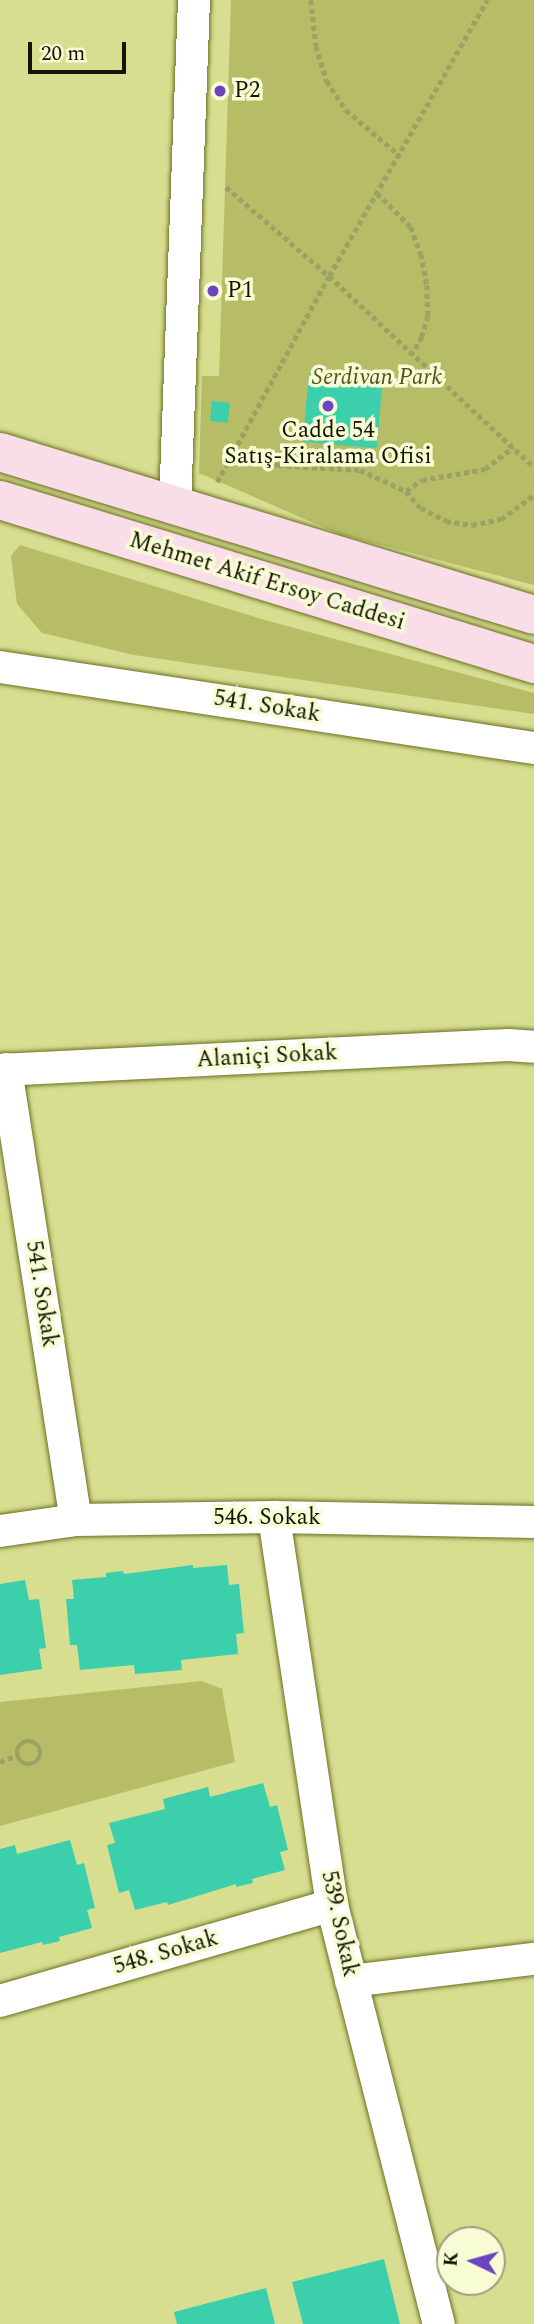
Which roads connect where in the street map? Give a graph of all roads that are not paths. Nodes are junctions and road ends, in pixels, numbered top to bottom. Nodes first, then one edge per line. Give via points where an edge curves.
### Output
1 (194, 0) edge
2 (0, 452) edge
3 (0, 500) edge
4 (175, 505) junction
5 (534, 615) edge
6 (534, 664) edge
7 (0, 667) edge
8 (534, 748) edge
9 (534, 1047) edge
10 (3, 1070) edge
11 (274, 1517) junction
12 (75, 1520) junction
13 (534, 1522) edge
14 (0, 1531) edge
15 (332, 1905) junction
16 (534, 1959) edge
17 (351, 1980) junction
18 (0, 2001) edge
19 (439, 2324) edge

1 - 4 street
2 - 4 main road, Mehmet Akif Ersoy Caddesi
3 - 6 main road, Mehmet Akif Ersoy Caddesi
4 - 5 main road, Mehmet Akif Ersoy Caddesi
7 - 8 street, 541. Sokak
9 - 10 street, Alaniçi Sokak
10 - 12 street, 541. Sokak
11 - 12 street, 546. Sokak
11 - 13 street, 546. Sokak
11 - 15 street, 539. Sokak
12 - 14 street, 546. Sokak
15 - 17 street, 539. Sokak
15 - 18 street, 548. Sokak
16 - 17 street
17 - 19 street, 539. Sokak

